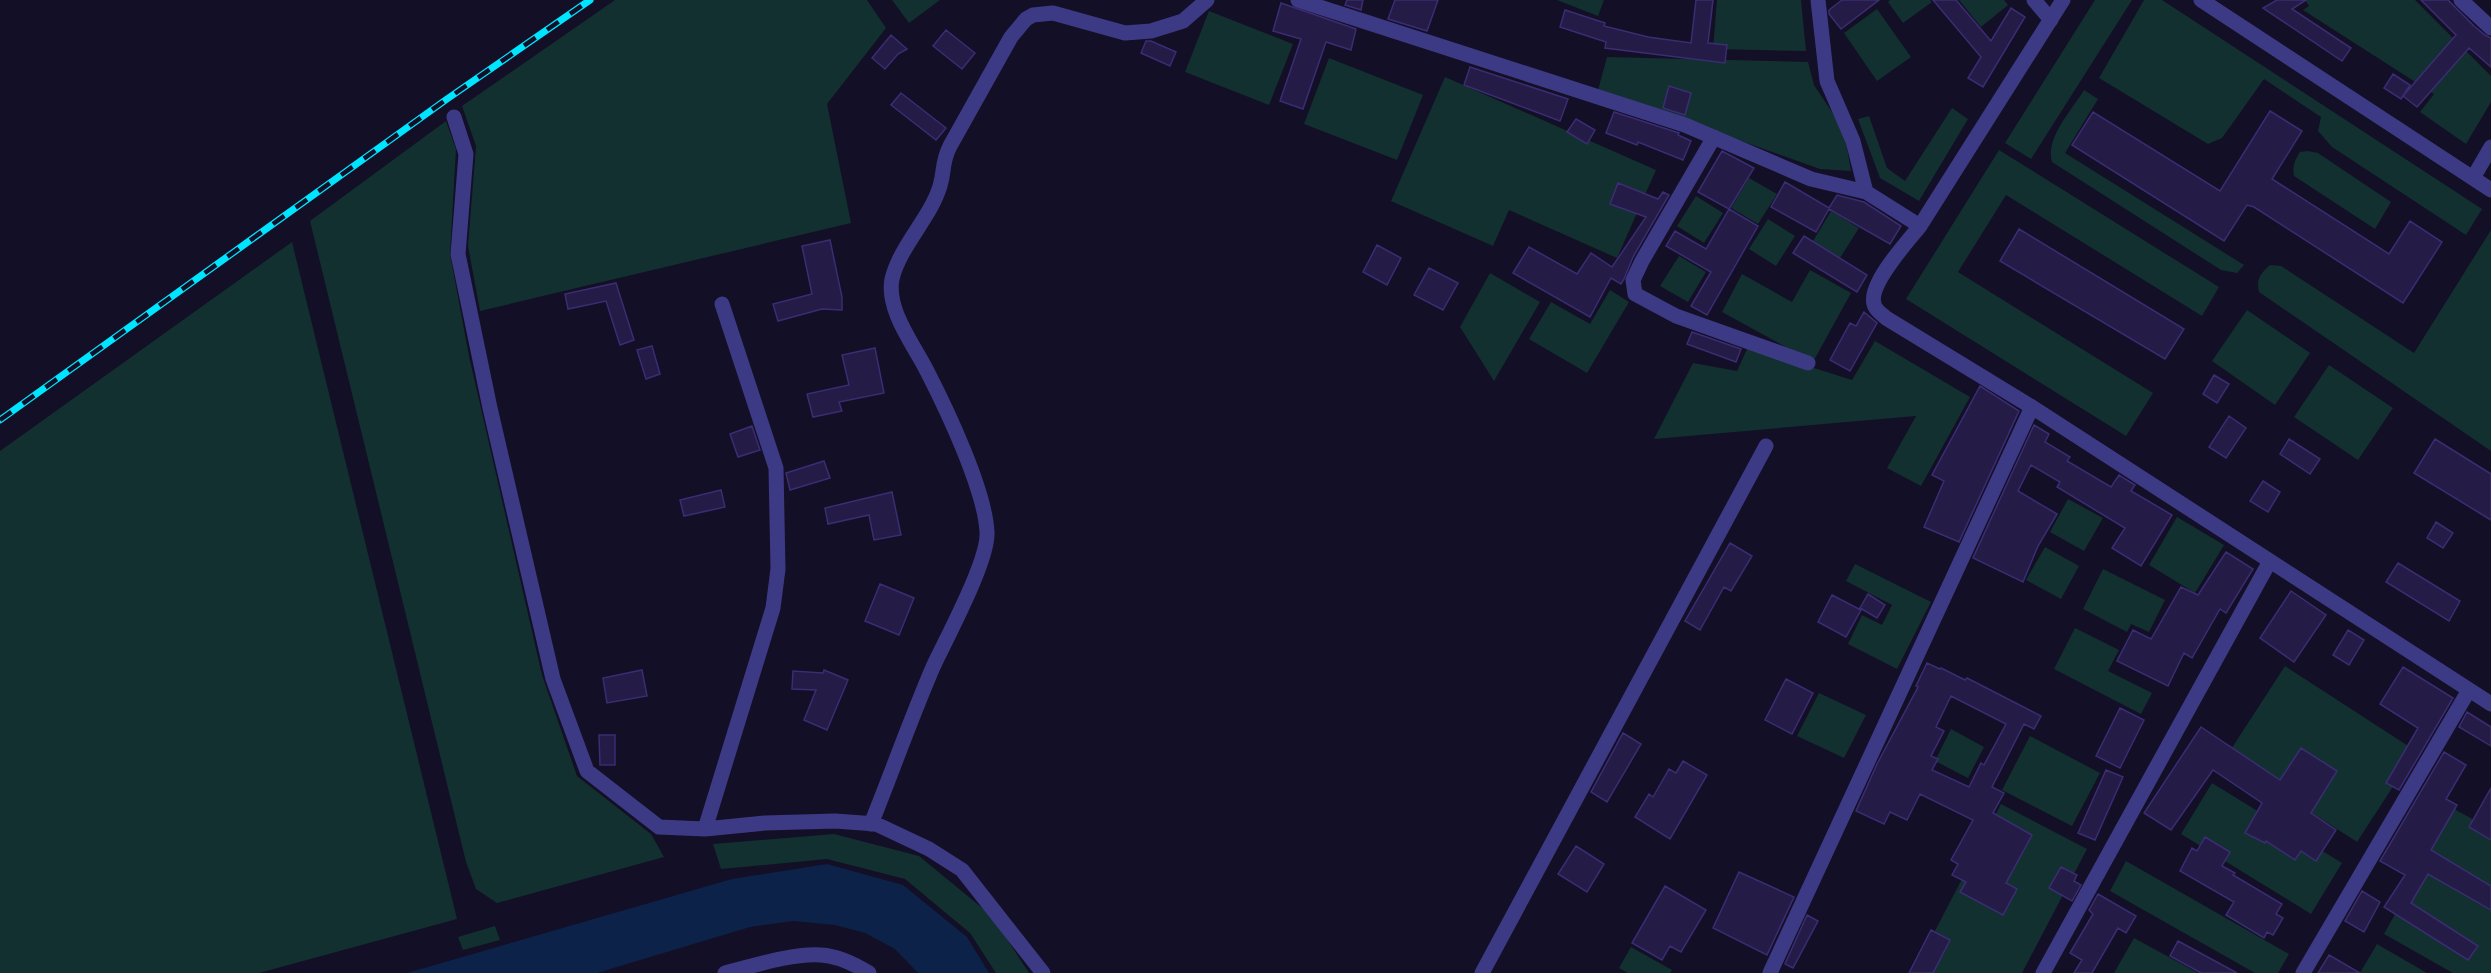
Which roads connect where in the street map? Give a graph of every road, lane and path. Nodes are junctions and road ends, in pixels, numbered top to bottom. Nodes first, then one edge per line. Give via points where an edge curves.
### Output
1 (1207, 0) edge
2 (1298, 0) edge
3 (1818, 0) edge
4 (2034, 0) edge
5 (2063, 0) edge
6 (2201, 0) edge
7 (2461, 0) edge
8 (2051, 20) junction
9 (2491, 28) edge
10 (454, 117) dead end
11 (1714, 137) junction
12 (2491, 147) edge
13 (2473, 178) junction
14 (2491, 190) edge
15 (1866, 192) junction
16 (1920, 226) junction
17 (722, 304) dead end
18 (1808, 363) dead end
19 (2032, 407) junction
20 (1766, 446) dead end
21 (2270, 561) junction
22 (2469, 690) junction
23 (2491, 704) edge
24 (871, 824) junction
25 (705, 829) junction
26 (725, 973) edge
27 (869, 973) edge
28 (1043, 973) edge
29 (1482, 973) edge
30 (1770, 973) edge
31 (2043, 973) edge
32 (2303, 973) edge

1 - 24 street via 1183,21 1151,31 1125,33 1053,13 1026,19 1011,37 950,146 942,164 940,186 892,279 899,317 963,452 988,534 983,555
2 - 11 street
3 - 15 street via 1827,81 1852,141
4 - 8 street
5 - 8 street
6 - 13 street
7 - 9 street
8 - 16 street
10 - 25 street via 466,154 458,254 553,679 587,771 659,827
11 - 15 street via 1811,179
11 - 18 street via 1642,261 1633,280 1635,294 1676,316
12 - 13 street
13 - 14 street
15 - 16 street
16 - 19 street via 1880,280 1874,307
17 - 25 street via 777,468 778,569 772,608
19 - 21 street
19 - 30 street
20 - 29 street
21 - 22 street
21 - 31 street
22 - 23 street
22 - 32 street
24 - 25 street via 765,823
24 - 28 street via 929,849 962,870
26 - 27 street via 771,961 822,955

